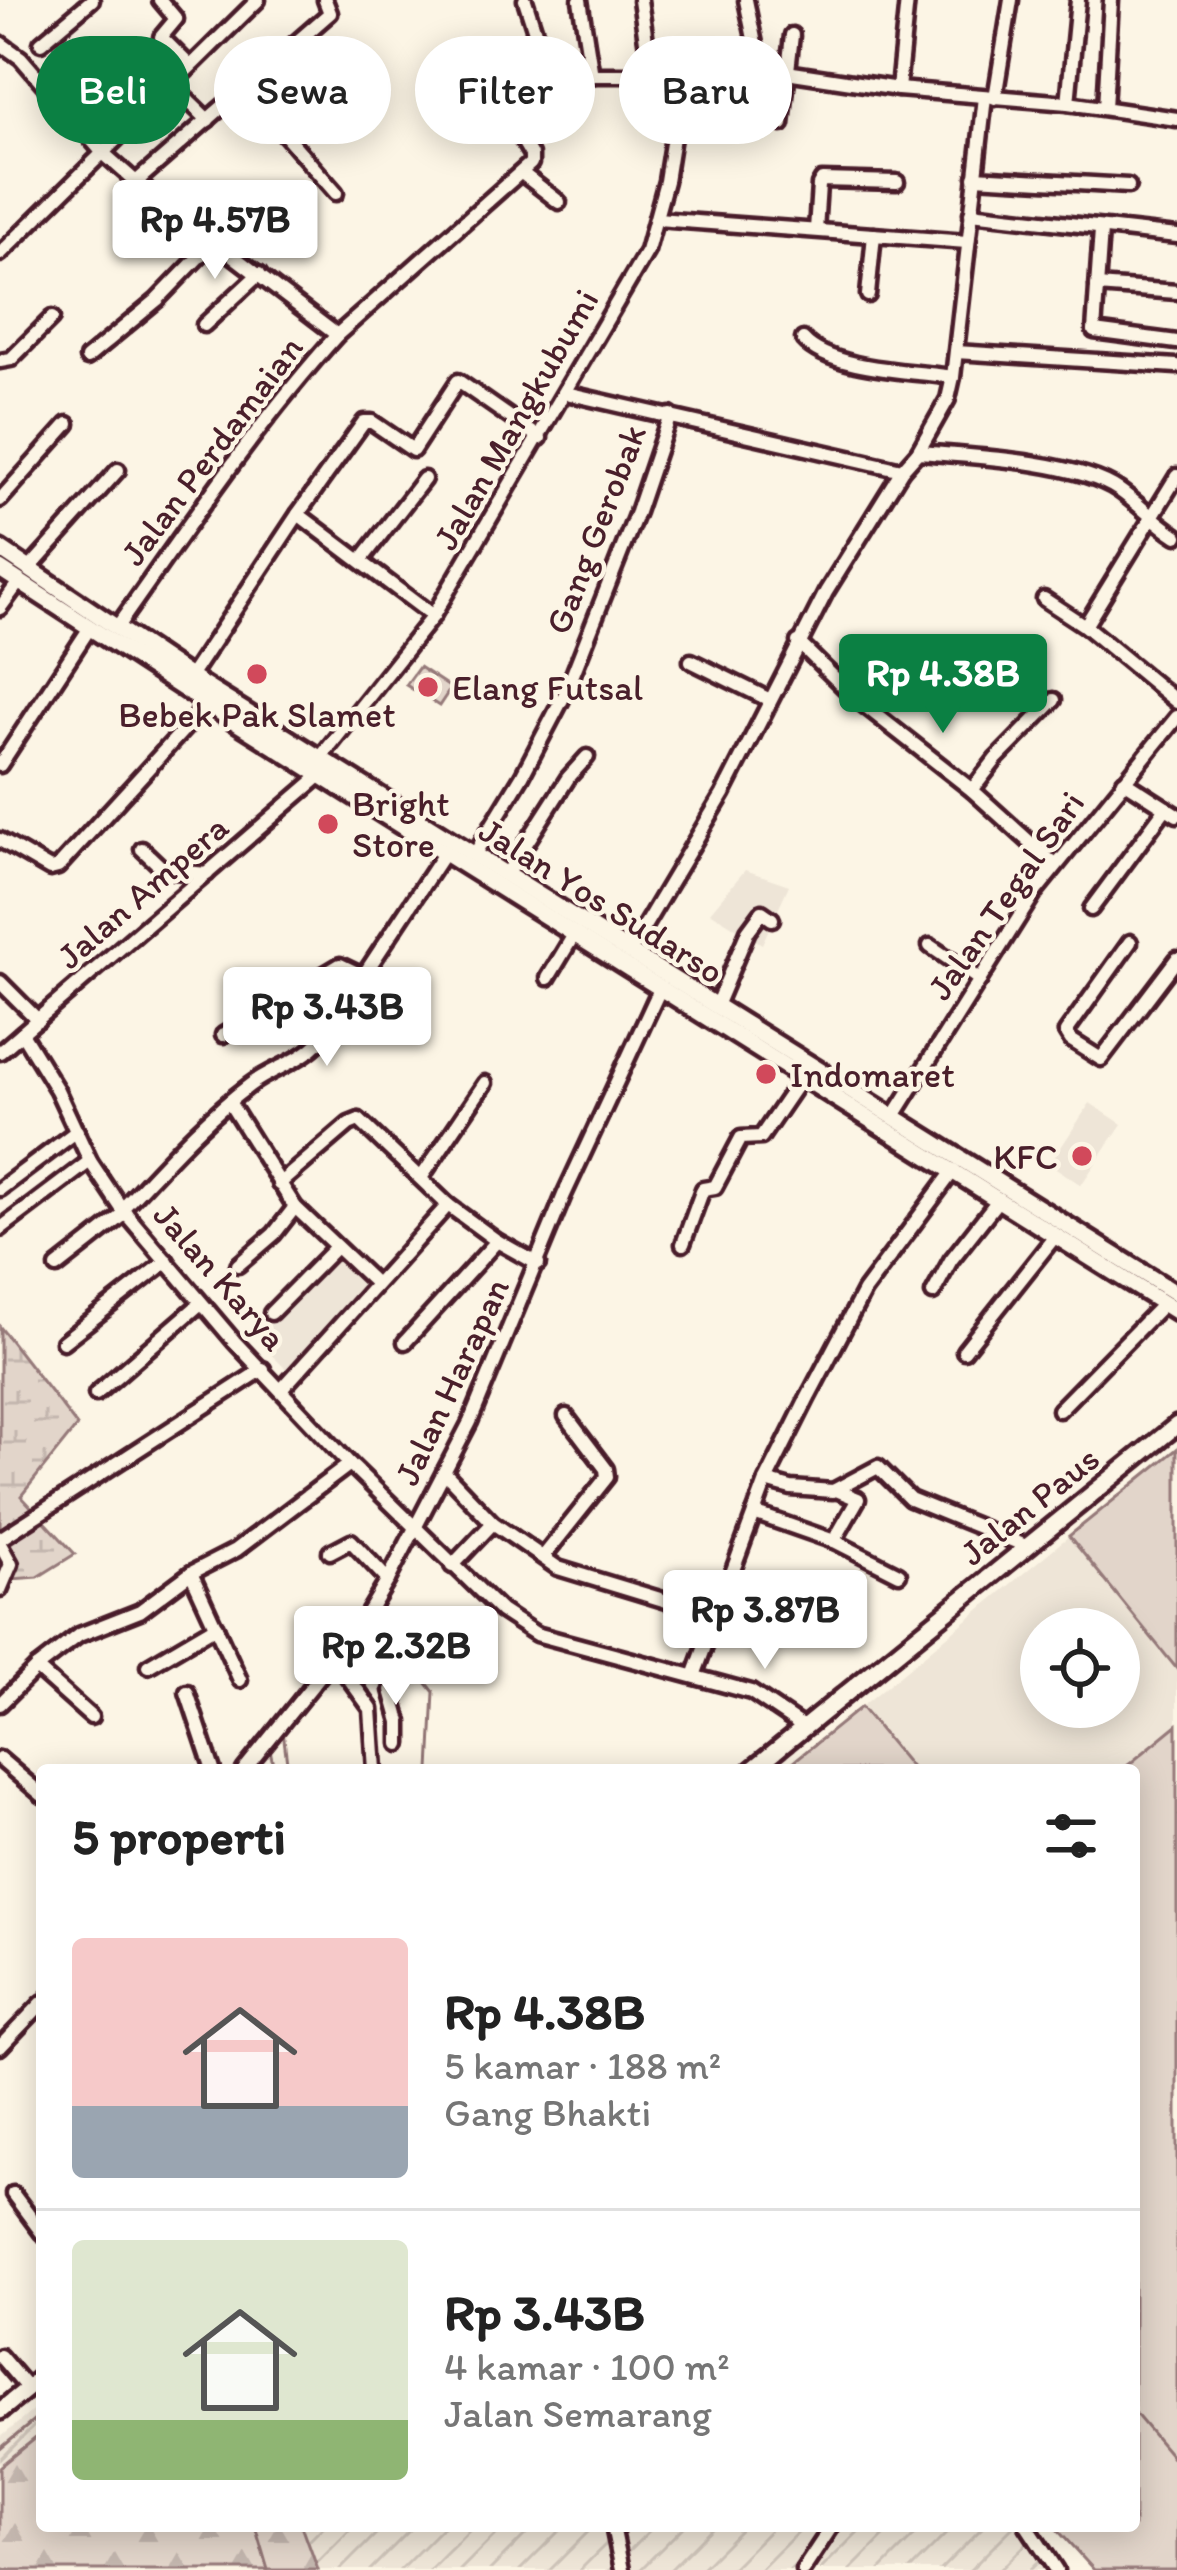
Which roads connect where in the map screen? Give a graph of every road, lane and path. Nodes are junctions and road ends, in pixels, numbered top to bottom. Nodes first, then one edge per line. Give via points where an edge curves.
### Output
1 (92, 0) edge
2 (160, 0) edge
3 (258, 0) edge
4 (325, 0) edge
5 (525, 0) edge
6 (580, 0) edge
7 (640, 0) edge
8 (746, 0) edge
9 (907, 0) edge
10 (1011, 0) edge
11 (1078, 0) edge
12 (1111, 0) edge
13 (49, 36) edge
14 (163, 36) edge
15 (305, 36) edge
16 (537, 36) edge
17 (586, 36) edge
18 (645, 36) edge
19 (753, 36) edge
20 (0, 44) edge
21 (190, 64) edge
22 (792, 73) edge
23 (898, 89) junction
24 (990, 98) junction
25 (190, 102) edge
26 (1068, 103) junction
27 (1105, 108) junction
28 (214, 115) edge
29 (1177, 118) edge
30 (208, 120) junction
31 (110, 144) edge
32 (293, 144) edge
33 (525, 144) edge
34 (670, 144) edge
35 (102, 152) junction
36 (523, 174) junction
37 (975, 177) junction
38 (136, 182) junction
39 (897, 182) dead end
40 (1128, 186) dead end
41 (336, 194) dead end
42 (560, 202) dead end
43 (971, 213) junction
44 (657, 219) junction
45 (816, 230) junction
46 (1101, 230) junction
47 (874, 235) junction
48 (1177, 236) edge
49 (215, 239) junction
50 (968, 242) junction
51 (0, 254) edge
52 (259, 274) junction
53 (1097, 286) junction
54 (1177, 292) edge
55 (868, 295) dead end
56 (52, 319) dead end
57 (204, 325) dead end
58 (337, 335) junction
59 (803, 339) dead end
60 (1177, 342) edge
61 (956, 352) junction
62 (87, 358) dead end
63 (0, 361) edge
64 (1177, 366) edge
65 (953, 377) junction
66 (566, 393) junction
67 (670, 415) junction
68 (68, 424) dead end
69 (539, 438) junction
70 (918, 452) junction
71 (118, 470) dead end
72 (902, 470) junction
73 (1177, 476) edge
74 (424, 479) dead end
75 (0, 500) edge
76 (298, 514) junction
77 (1149, 518) junction
78 (1177, 536) edge
79 (0, 549) edge
80 (362, 559) junction
81 (0, 569) edge
82 (24, 575) junction
83 (1044, 599) dead end
84 (0, 608) edge
85 (434, 616) junction
86 (84, 618) junction
87 (1084, 626) junction
88 (117, 628) junction
89 (798, 642) junction
90 (691, 661) dead end
91 (190, 677) junction
92 (770, 700) junction
93 (1054, 700) dead end
94 (1177, 702) edge
95 (207, 704) junction
96 (1177, 718) edge
97 (587, 757) dead end
98 (0, 764) edge
99 (321, 766) junction
100 (1124, 781) junction
101 (972, 790) junction
102 (1171, 812) edge
103 (0, 840) edge
104 (142, 849) dead end
105 (445, 852) junction
106 (474, 855) junction
107 (1055, 866) junction
108 (208, 874) junction
109 (506, 875) junction
110 (1091, 908) dead end
111 (553, 912) junction
112 (772, 919) dead end
113 (575, 933) junction
114 (1130, 942) dead end
115 (930, 946) dead end
116 (629, 952) junction
117 (1177, 958) edge
118 (363, 976) junction
119 (548, 978) dead end
120 (980, 980) junction
121 (0, 982) edge
122 (661, 987) junction
123 (716, 1006) junction
124 (38, 1020) junction
125 (22, 1033) junction
126 (223, 1035) dead end
127 (0, 1052) edge
128 (802, 1077) junction
129 (485, 1083) dead end
130 (229, 1102) junction
131 (895, 1116) junction
132 (76, 1131) junction
133 (90, 1161) junction
134 (954, 1169) junction
135 (421, 1178) junction
136 (279, 1184) junction
137 (0, 1189) edge
138 (999, 1199) junction
139 (1019, 1203) junction
140 (448, 1205) junction
141 (295, 1207) junction
142 (124, 1211) junction
143 (1, 1229) edge
144 (1056, 1235) junction
145 (496, 1241) junction
146 (683, 1244) dead end
147 (336, 1247) junction
148 (167, 1261) junction
149 (536, 1263) junction
150 (238, 1265) dead end
151 (57, 1267) dead end
152 (375, 1283) junction
153 (933, 1294) dead end
154 (201, 1303) junction
155 (1173, 1303) edge
156 (271, 1313) dead end
157 (63, 1342) dead end
158 (405, 1342) dead end
159 (964, 1351) dead end
160 (263, 1369) junction
161 (281, 1390) junction
162 (96, 1394) dead end
163 (1059, 1410) dead end
164 (566, 1417) dead end
165 (1177, 1425) edge
166 (1177, 1438) edge
167 (350, 1464) junction
168 (448, 1475) junction
169 (766, 1481) junction
170 (836, 1490) junction
171 (754, 1513) junction
172 (493, 1523) junction
173 (417, 1528) junction
174 (0, 1541) edge
175 (834, 1541) junction
176 (1026, 1546) junction
177 (330, 1552) dead end
178 (543, 1557) junction
179 (452, 1566) junction
180 (191, 1573) junction
181 (899, 1574) dead end
182 (388, 1580) junction
183 (0, 1590) edge
184 (716, 1616) junction
185 (216, 1626) junction
186 (335, 1659) junction
187 (148, 1666) dead end
188 (36, 1668) junction
189 (694, 1676) junction
190 (240, 1680) dead end
191 (391, 1690) dead end
192 (188, 1692) dead end
193 (0, 1704) edge
194 (91, 1717) dead end
195 (400, 1722) junction
196 (374, 1724) junction
197 (803, 1727) junction
198 (400, 1744) dead end
199 (0, 1759) edge
200 (211, 1764) edge
201 (250, 1764) edge
202 (375, 1764) edge
203 (759, 1764) edge
204 (771, 1764) edge
205 (36, 1790) edge
206 (36, 2009) edge
207 (0, 2047) edge
208 (13, 2194) dead end
209 (36, 2225) edge
210 (0, 2356) edge
211 (35, 2389) edge
212 (0, 2411) edge
213 (0, 2423) edge
214 (614, 2532) edge
215 (828, 2532) edge
216 (1032, 2532) edge
217 (622, 2570) edge
218 (802, 2570) edge
219 (1056, 2570) edge

1 - 13 street
2 - 14 street via 176,19
3 - 21 street
4 - 15 street via 330,13
5 - 16 street
6 - 17 street
7 - 18 street
8 - 19 street
9 - 23 street
10 - 24 street
11 - 26 street
12 - 27 street
20 - 35 street
22 - 23 street
23 - 24 street
24 - 26 street
24 - 37 street
25 - 30 street
26 - 27 street
27 - 29 street
28 - 30 street
30 - 38 street
31 - 35 street
32 - 41 street
33 - 36 street via 531,163
34 - 44 street, Jalan Mangkubumi
35 - 38 street
35 - 51 street
36 - 42 street
36 - 58 street, Jalan Perdamaian
37 - 40 street
37 - 43 street
38 - 49 street
39 - 45 street via 821,180
43 - 46 street
43 - 50 street
44 - 45 street
44 - 66 street, Jalan Mangkubumi
45 - 47 street
46 - 48 street
46 - 53 street
47 - 50 street
47 - 55 street
49 - 52 street
49 - 62 street
50 - 61 street
52 - 57 street
52 - 58 street
53 - 54 street
53 - 60 street via 1096,333
56 - 63 street
58 - 88 street, Jalan Perdamaian via 277,403
59 - 65 street via 846,362
61 - 64 street
61 - 65 street
65 - 70 street
66 - 67 street
66 - 69 street, Jalan Mangkubumi
67 - 72 street
67 - 106 street, Gang Gerobak via 566,692
68 - 75 street
69 - 76 street via 456,381 413,450 364,422
69 - 85 street, Jalan Mangkubumi
70 - 72 street
70 - 77 street via 1095,477
71 - 82 street
72 - 89 street
73 - 77 street
74 - 80 street
76 - 80 street
76 - 91 street
77 - 78 street
77 - 87 street
79 - 82 main road, Jalan Yos Sudarso
80 - 85 street
81 - 82 main road, Jalan Yos Sudarso
82 - 84 street
82 - 86 main road, Jalan Yos Sudarso
83 - 87 street
85 - 99 street, Jalan Mangkubumi
86 - 88 main road, Jalan Yos Sudarso
86 - 95 main road, Jalan Yos Sudarso
86 - 98 street
87 - 94 street
88 - 91 main road, Jalan Yos Sudarso
89 - 92 street
89 - 101 street via 854,698
90 - 92 street
91 - 99 main road, Jalan Yos Sudarso
92 - 116 street
93 - 101 street
95 - 99 main road, Jalan Yos Sudarso
95 - 103 street via 58,867
96 - 100 street, Jalan Tegal Sari
97 - 109 street
99 - 105 main road, Jalan Yos Sudarso
99 - 106 main road, Jalan Yos Sudarso
99 - 108 street, Jalan Ampera
100 - 102 street
100 - 107 street, Jalan Tegal Sari
101 - 107 street
102 - 110 street
104 - 108 street via 164,870
105 - 111 main road, Jalan Yos Sudarso
105 - 118 street
106 - 109 main road, Jalan Yos Sudarso
107 - 120 street, Jalan Tegal Sari
108 - 124 street, Jalan Ampera
109 - 111 main road, Jalan Yos Sudarso
111 - 113 main road, Jalan Yos Sudarso
111 - 116 main road, Jalan Yos Sudarso
112 - 123 street via 758,916
113 - 119 street
113 - 122 main road, Jalan Yos Sudarso
114 - 117 street via 1066,1032 1101,1059
115 - 120 street
116 - 123 main road, Jalan Yos Sudarso
118 - 126 street via 340,965
118 - 130 street via 308,1054
120 - 131 street, Jalan Tegal Sari
121 - 124 street
122 - 128 main road, Jalan Yos Sudarso
122 - 149 street, Jalan Harapan
123 - 131 main road, Jalan Yos Sudarso
124 - 125 street, Jalan Ampera
125 - 127 street, Jalan Ampera
125 - 132 street, Jalan Karya
128 - 134 main road, Jalan Yos Sudarso
128 - 146 street via 760,1137 741,1138 715,1187 703,1190
129 - 135 street
130 - 136 street
130 - 142 street
131 - 139 main road, Jalan Yos Sudarso
132 - 133 street, Jalan Karya
132 - 137 street
133 - 142 street, Jalan Karya
133 - 143 street
134 - 138 main road, Jalan Yos Sudarso
134 - 169 street via 864,1291
135 - 136 street via 359,1120
135 - 140 street
136 - 141 street
138 - 139 main road, Jalan Yos Sudarso
138 - 153 street
139 - 144 main road, Jalan Yos Sudarso
139 - 155 main road, Jalan Yos Sudarso
140 - 145 street
140 - 152 street
141 - 147 street
141 - 150 street
142 - 148 street, Jalan Karya
142 - 151 street
144 - 155 main road, Jalan Yos Sudarso
144 - 159 street
145 - 149 street
145 - 158 street
147 - 152 street
147 - 156 street
148 - 154 street, Jalan Karya
148 - 157 street
149 - 168 street, Jalan Harapan
152 - 161 street
154 - 160 street, Jalan Karya
154 - 162 street
155 - 163 street
160 - 161 street, Jalan Karya
160 - 174 street
161 - 167 street, Jalan Karya
164 - 178 street via 607,1477
165 - 176 main road, Jalan Paus
166 - 204 main road, Jalan Paus
167 - 173 street, Jalan Karya
167 - 180 street via 236,1550
168 - 172 street
168 - 173 street, Jalan Harapan
169 - 170 street
169 - 171 street
170 - 175 street via 858,1499
170 - 176 street via 878,1467 910,1499
171 - 175 street
171 - 184 street
172 - 178 street
172 - 179 street
173 - 179 street, Jalan Karya
173 - 182 street, Jalan Harapan
174 - 183 street via 11,1564
175 - 181 street
176 - 197 main road, Jalan Paus
177 - 182 street via 351,1541
178 - 184 street via 578,1576
179 - 189 street, Jalan Karya via 536,1634
180 - 185 street
180 - 188 street
182 - 186 street, Jalan Harapan
184 - 189 street
185 - 187 street
185 - 190 street
186 - 196 street via 364,1695
186 - 201 street, Jalan Harapan
188 - 193 street
188 - 194 street
189 - 197 street, Jalan Karya via 751,1692
191 - 195 street
192 - 200 street
195 - 196 street
195 - 198 street
196 - 202 street
197 - 203 main road, Jalan Paus
199 - 205 street
206 - 207 street
208 - 209 street
210 - 211 street
211 - 212 main road
211 - 213 main road
214 - 217 street
215 - 218 street
216 - 219 street

